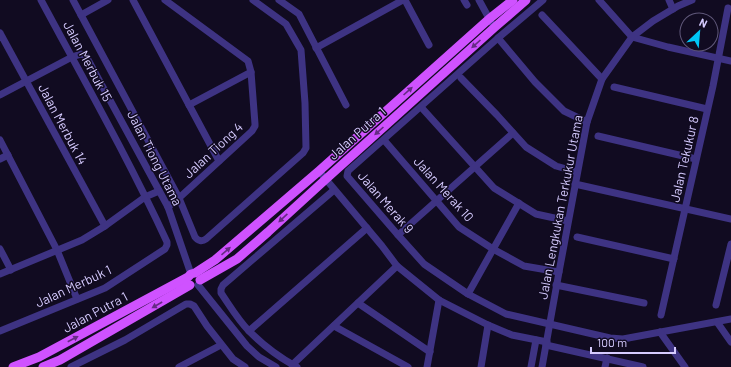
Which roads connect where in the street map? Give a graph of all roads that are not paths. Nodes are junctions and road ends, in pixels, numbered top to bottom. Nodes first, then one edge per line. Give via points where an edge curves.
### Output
1 (42, 0) edge
2 (73, 0) edge
3 (108, 0) edge
4 (132, 0) edge
5 (165, 0) edge
6 (253, 0) edge
7 (279, 0) edge
8 (404, 0) edge
9 (479, 0) edge
10 (513, 0) edge
11 (526, 0) edge
12 (543, 0) edge
13 (599, 0) edge
14 (669, 0) edge
15 (692, 0) edge
16 (728, 8) dead end
17 (673, 9) junction
18 (542, 14) dead end
19 (81, 15) junction
20 (489, 19) junction
21 (495, 26) junction
22 (0, 33) edge
23 (632, 37) junction
24 (498, 38) junction
25 (429, 45) dead end
26 (316, 48) junction
27 (72, 57) junction
28 (718, 58) junction
29 (731, 61) edge
30 (252, 72) junction
31 (461, 78) dead end
32 (602, 79) junction
33 (26, 82) junction
34 (614, 87) dead end
35 (0, 95) edge
36 (189, 105) junction
37 (346, 105) dead end
38 (421, 107) junction
39 (708, 109) junction
40 (587, 122) junction
41 (513, 133) junction
42 (598, 136) dead end
43 (0, 140) edge
44 (384, 140) junction
45 (8, 155) junction
46 (0, 159) edge
47 (696, 159) junction
48 (219, 161) junction
49 (475, 167) junction
50 (319, 171) junction
51 (577, 172) junction
52 (326, 179) junction
53 (575, 184) junction
54 (334, 190) junction
55 (159, 191) junction
56 (145, 197) junction
57 (179, 198) junction
58 (436, 201) junction
59 (519, 203) junction
60 (168, 207) junction
61 (685, 209) junction
62 (731, 219) edge
63 (568, 221) junction
64 (105, 226) junction
65 (367, 228) junction
66 (398, 235) junction
67 (577, 237) dead end
68 (731, 244) edge
69 (0, 249) edge
70 (57, 250) junction
71 (493, 250) junction
72 (674, 259) junction
73 (397, 266) junction
74 (11, 270) junction
75 (559, 272) junction
76 (0, 274) edge
77 (194, 279) junction
78 (556, 285) junction
79 (468, 294) junction
80 (77, 299) junction
81 (439, 300) junction
82 (358, 303) junction
83 (644, 303) dead end
84 (716, 305) dead end
85 (661, 315) dead end
86 (731, 319) edge
87 (716, 322) junction
88 (550, 324) junction
89 (488, 325) junction
90 (334, 326) junction
91 (249, 331) junction
92 (0, 332) edge
93 (660, 332) junction
94 (536, 340) junction
95 (731, 342) edge
96 (547, 344) junction
97 (221, 345) junction
98 (430, 352) junction
99 (39, 358) junction
100 (607, 358) junction
101 (294, 366) edge
102 (13, 367) edge
103 (43, 367) edge
104 (71, 367) edge
105 (179, 367) edge
106 (245, 367) edge
107 (276, 367) edge
108 (408, 367) edge
109 (427, 367) edge
110 (481, 367) edge
111 (531, 367) edge
112 (542, 367) edge
113 (605, 367) edge
114 (643, 367) edge
115 (685, 367) edge

1 - 27 street, Jalan Merbuk 15
2 - 19 street
3 - 19 street
4 - 36 street
5 - 30 street, Jalan Tiong 4 via 246,59
6 - 57 street via 286,24 301,50 306,148 203,240 197,240 195,237
7 - 26 street via 299,14
8 - 25 street
8 - 26 street
9 - 20 street
10 - 20 main road, Jalan Putra 1
11 - 21 main road, Jalan Putra 1
12 - 24 street, Jalan Merak 9
13 - 23 street
14 - 17 street
15 - 17 street, Jalan Lengkukan Terkukur Utama
16 - 28 street, Jalan Tekukur 8
17 - 23 street, Jalan Lengkukan Terkukur Utama
18 - 32 street
19 - 57 street
20 - 21 street
50 -> 20 main road, Jalan Putra 1
21 -> 52 main road, Jalan Putra 1
22 - 33 street, Jalan Merbuk 14
23 - 28 street
23 - 32 street, Jalan Lengkukan Terkukur Utama
24 - 38 street, Jalan Merak 9
24 - 40 street via 535,82 564,111
26 - 37 street
27 - 33 street
27 - 55 street, Jalan Tiong Utama via 84,54 88,58
27 - 56 street, Jalan Merbuk 15
28 - 29 street
28 - 39 street, Jalan Tekukur 8
30 - 36 street
30 - 48 street, Jalan Tiong 4 via 255,126
31 - 41 street
32 - 40 street, Jalan Lengkukan Terkukur Utama
33 - 35 street
33 - 64 street, Jalan Merbuk 14
34 - 39 street
36 - 48 street
38 - 44 street, Jalan Merak 9
38 - 49 street
39 - 47 street, Jalan Tekukur 8
40 - 51 street, Jalan Lengkukan Terkukur Utama
41 - 49 street
41 - 51 street via 526,148 556,166
42 - 47 street
43 - 45 street
44 - 58 street, Jalan Merak 10
44 - 66 street, Jalan Merak 9 via 347,174
45 - 46 street
45 - 70 street
47 - 61 street, Jalan Tekukur 8
48 - 57 street, Jalan Tiong 4
49 - 58 street
49 - 59 street via 494,188
50 - 52 street
77 -> 50 main road, Jalan Putra 1
51 - 53 street, Jalan Lengkukan Terkukur Utama
52 - 54 street
52 -> 77 main road, Jalan Putra 1 via 237,259
53 - 61 street
53 - 63 street, Jalan Lengkukan Terkukur Utama
54 - 65 street
54 - 91 street via 223,285 221,293
55 - 56 street
55 - 60 street, Jalan Tiong Utama
56 - 64 street
56 - 80 street, Jalan Merbuk 1 via 167,242 165,249 105,288
57 - 60 street, Jalan Tiong 4
58 - 66 street
58 - 71 street, Jalan Merak 10 via 459,227
59 - 63 street via 536,214
59 - 71 street
60 - 77 street, Jalan Tiong Utama
61 - 62 street
61 - 72 street, Jalan Tekukur 8
63 - 75 street, Jalan Lengkukan Terkukur Utama
64 - 70 street via 82,240
65 - 73 street
65 - 91 street
66 - 79 street, Jalan Merak 9 via 424,264
67 - 72 street
68 - 84 street
69 - 74 street
70 - 74 street
70 - 80 street
71 - 75 street, Jalan Merak 10 via 524,266
71 - 79 street
72 - 85 street, Jalan Tekukur 8
73 - 81 street
73 - 82 street
74 - 76 street
75 - 78 street, Jalan Lengkukan Terkukur Utama
99 -> 77 main road, Jalan Putra 1
77 -> 103 main road, Jalan Putra 1 via 60,360
77 - 107 street, Jalan Tiong Utama via 247,346
78 - 83 street
78 - 88 street, Jalan Lengkukan Terkukur Utama
79 - 88 street, Jalan Merak 9 via 506,314
80 - 92 street, Jalan Merbuk 1
81 - 89 street
81 - 98 street
82 - 90 street
82 - 98 street
86 - 87 street, Jalan Merak 9
87 - 93 street, Jalan Merak 9
87 - 95 street
88 - 93 street, Jalan Merak 9 via 624,340
88 - 96 street, Jalan Lengkukan Terkukur Utama
89 - 94 street via 512,335
89 - 110 street
90 - 101 street
90 - 108 street
91 - 101 street
93 - 115 street
94 - 96 street
94 - 111 street
96 - 100 street
96 - 112 street, Jalan Lengkukan Terkukur Utama
97 - 104 street via 194,306 186,304 125,340
97 - 105 street
97 - 106 street via 233,359
98 - 109 street
99 - 102 main road, Jalan Putra 1
99 - 103 street
100 - 113 street
100 - 114 street

